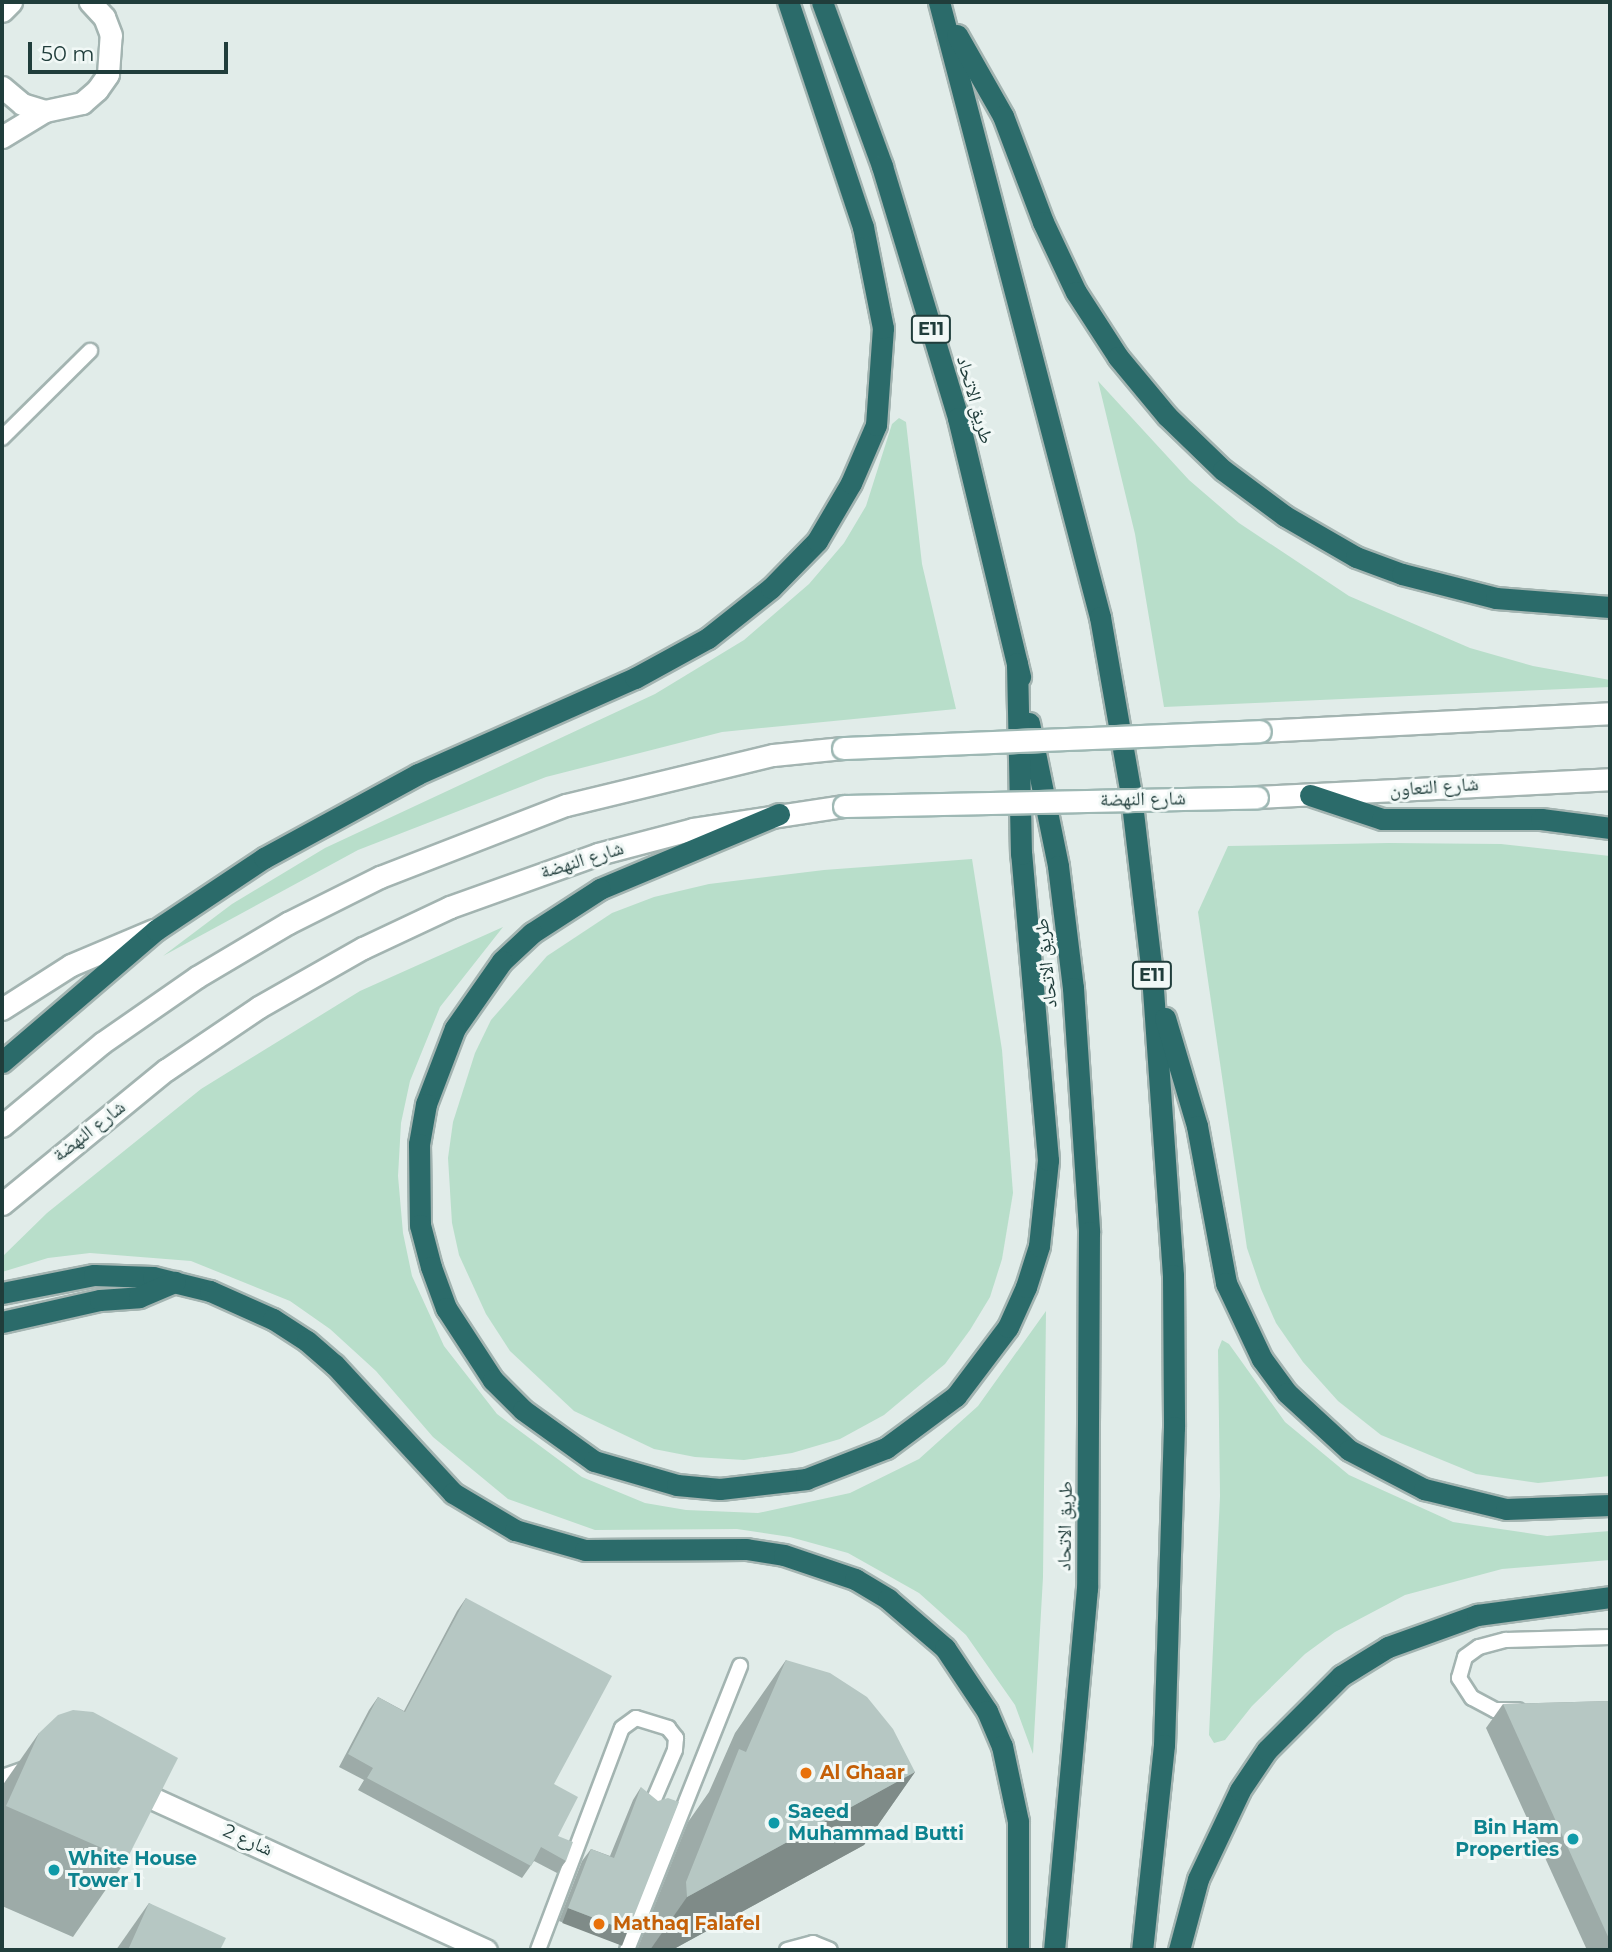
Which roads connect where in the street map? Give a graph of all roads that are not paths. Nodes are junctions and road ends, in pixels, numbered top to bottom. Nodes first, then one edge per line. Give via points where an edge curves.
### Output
1 (11, 2) edge
2 (90, 2) edge
3 (788, 2) edge
4 (822, 2) edge
5 (2, 11) edge
6 (943, 11) edge
7 (2, 87) edge
8 (45, 111) junction
9 (2, 137) edge
10 (90, 351) dead end
11 (2, 438) edge
12 (1610, 607) edge
13 (1017, 663) junction
14 (1610, 713) edge
15 (1610, 779) edge
16 (1310, 795) junction
17 (1257, 797) joint
18 (779, 814) junction
19 (1610, 828) edge
20 (156, 930) junction
21 (1152, 975) junction
22 (2, 1009) edge
23 (2, 1062) edge
24 (2, 1126) edge
25 (2, 1204) edge
26 (175, 1282) junction
27 (2, 1293) edge
28 (2, 1322) edge
29 (1610, 1504) edge
30 (1610, 1597) edge
31 (1610, 1637) edge
32 (740, 1666) dead end
33 (1530, 1710) edge
34 (60, 1767) edge
35 (2, 1780) edge
36 (117, 1782) edge
37 (652, 1804) edge
38 (486, 1950) edge
39 (538, 1950) edge
40 (627, 1950) edge
41 (787, 1950) edge
42 (830, 1950) edge
43 (1018, 1950) edge
44 (1054, 1950) edge
45 (1142, 1950) edge
46 (1180, 1950) edge

1 - 5 main road
2 - 8 main road via 104,17 111,35 108,74 82,103
3 - 20 highway via 863,226 883,328 876,425 851,483 817,541 771,588 708,638 635,678 418,774 264,858
4 - 13 highway, طريق الاتحاد / E11 via 882,166 958,418
6 - 12 highway via 1003,116 1043,222 1076,292 1118,357 1167,416 1223,470 1308,530 1356,557 1402,574 1496,598
6 - 21 highway, E11 via 1100,617 1131,795
7 - 8 main road via 22,104
8 - 9 main road
10 - 11 lane
13 - 18 highway via 1021,854 1048,1160 1041,1235 1026,1287 1008,1326 977,1371 923,1424 886,1448 806,1479 720,1489 677,1485 594,1461 523,1410 494,1380 446,1307 430,1267 420,1226 419,1144 426,1104 455,1028 502,961 531,933 600,889
13 - 44 highway, طريق الاتحاد / E11 via 1058,866 1075,1015 1089,1232 1087,1588
14 - 24 main road, bridge via 843,748 773,755 566,805 380,877 288,923 197,977 102,1043
15 - 16 main road, شارع التعاون
16 - 17 main road, شارع التعاون
16 - 19 highway via 1382,819 1541,819
17 - 18 main road, شارع النهضة, bridge via 844,806
18 - 25 main road, شارع النهضة via 693,829 527,876 363,947 259,1007 166,1070
20 - 22 main road via 71,965
20 - 23 highway
21 - 29 highway via 1197,1126 1226,1283 1247,1331 1287,1393 1349,1450 1424,1489 1506,1509
21 - 45 highway, E11 via 1172,1261 1174,1427 1164,1745
26 - 27 highway via 94,1275
26 - 28 highway via 139,1297 100,1300
26 - 43 highway via 254,1310 307,1341 335,1365 453,1493 515,1530 585,1550 746,1549 783,1555 855,1580 918,1622 968,1679 1002,1746 1018,1821
30 - 46 highway via 1519,1607 1427,1630 1341,1676 1267,1750 1240,1790 1198,1879
31 - 33 lane via 1506,1640 1479,1647 1465,1657 1459,1678 1472,1698 1495,1710
32 - 40 lane
34 - 35 main road via 38,1767
36 - 38 main road, شارع 2
37 - 39 lane via 676,1738 668,1728 636,1717 622,1728
41 - 42 lane via 813,1942

